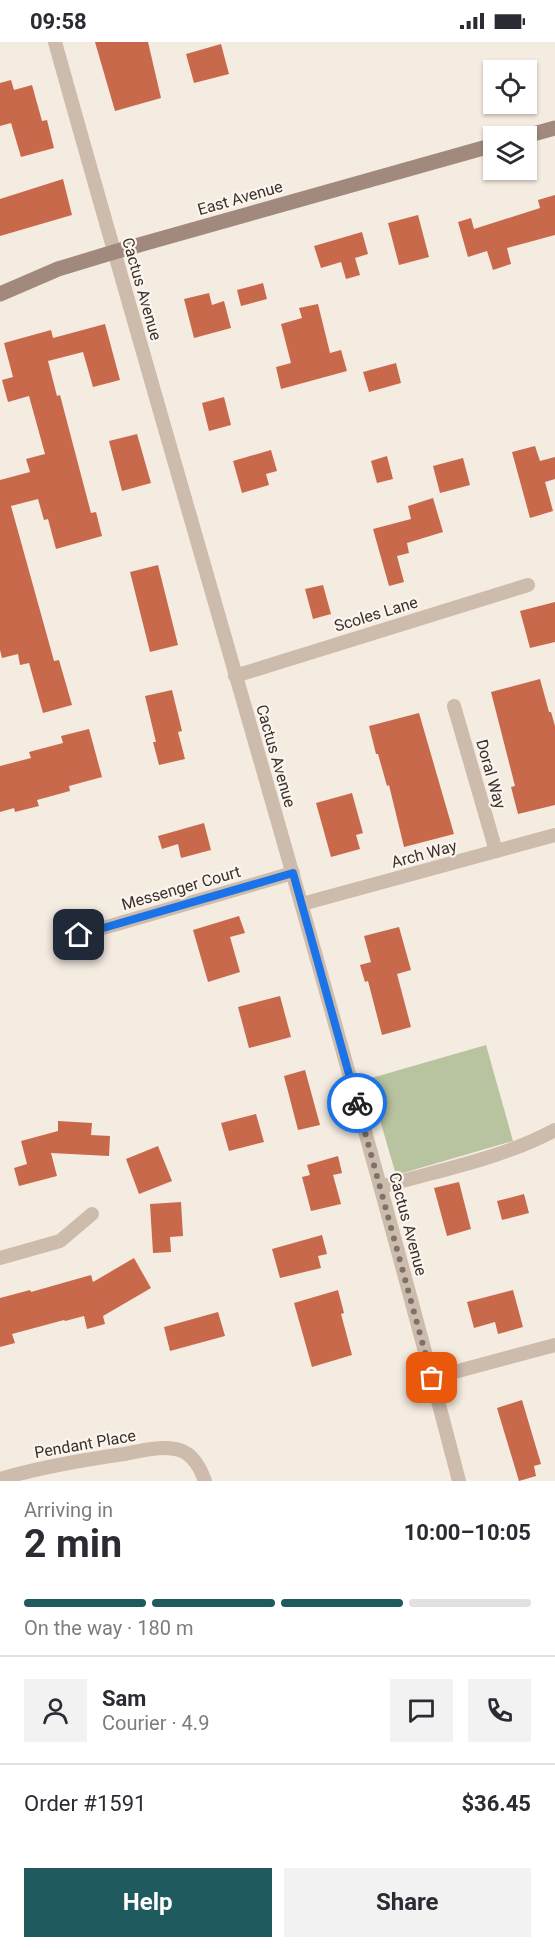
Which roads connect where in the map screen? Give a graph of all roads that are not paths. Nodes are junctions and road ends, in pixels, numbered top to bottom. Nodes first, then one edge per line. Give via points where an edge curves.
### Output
1 (55, 42) edge
2 (555, 128) edge
3 (537, 133) edge
4 (483, 148) edge
5 (114, 252) junction
6 (0, 294) edge
7 (528, 585) dead end
8 (235, 676) junction
9 (454, 706) dead end
10 (555, 835) edge
11 (496, 851) junction
12 (293, 873) junction
13 (302, 904) junction
14 (79, 935) dead end
15 (555, 1119) edge
16 (555, 1130) edge
17 (534, 1141) junction
18 (381, 1187) junction
19 (92, 1214) dead end
20 (0, 1258) edge
21 (555, 1345) edge
22 (432, 1378) junction
23 (0, 1479) edge
24 (205, 1481) edge
25 (459, 1481) edge

1 - 5 street, Cactus Avenue
2 - 3 main road
4 - 5 main road, East Avenue
5 - 6 main road, East Avenue via 58,269
5 - 8 street, Cactus Avenue
7 - 8 street, Scoles Lane
8 - 12 street, Cactus Avenue
9 - 11 street, Doral Way
10 - 11 street, Arch Way
11 - 13 street, Arch Way
12 - 13 street, Cactus Avenue
12 - 14 street, Messenger Court
13 - 18 street, Cactus Avenue
15 - 17 street
16 - 17 street
17 - 18 street
18 - 22 street, Cactus Avenue
19 - 20 street via 60,1241
21 - 22 street
22 - 25 street, Cactus Avenue
23 - 24 street, Pendant Place via 67,1462 157,1448 176,1449 189,1455

